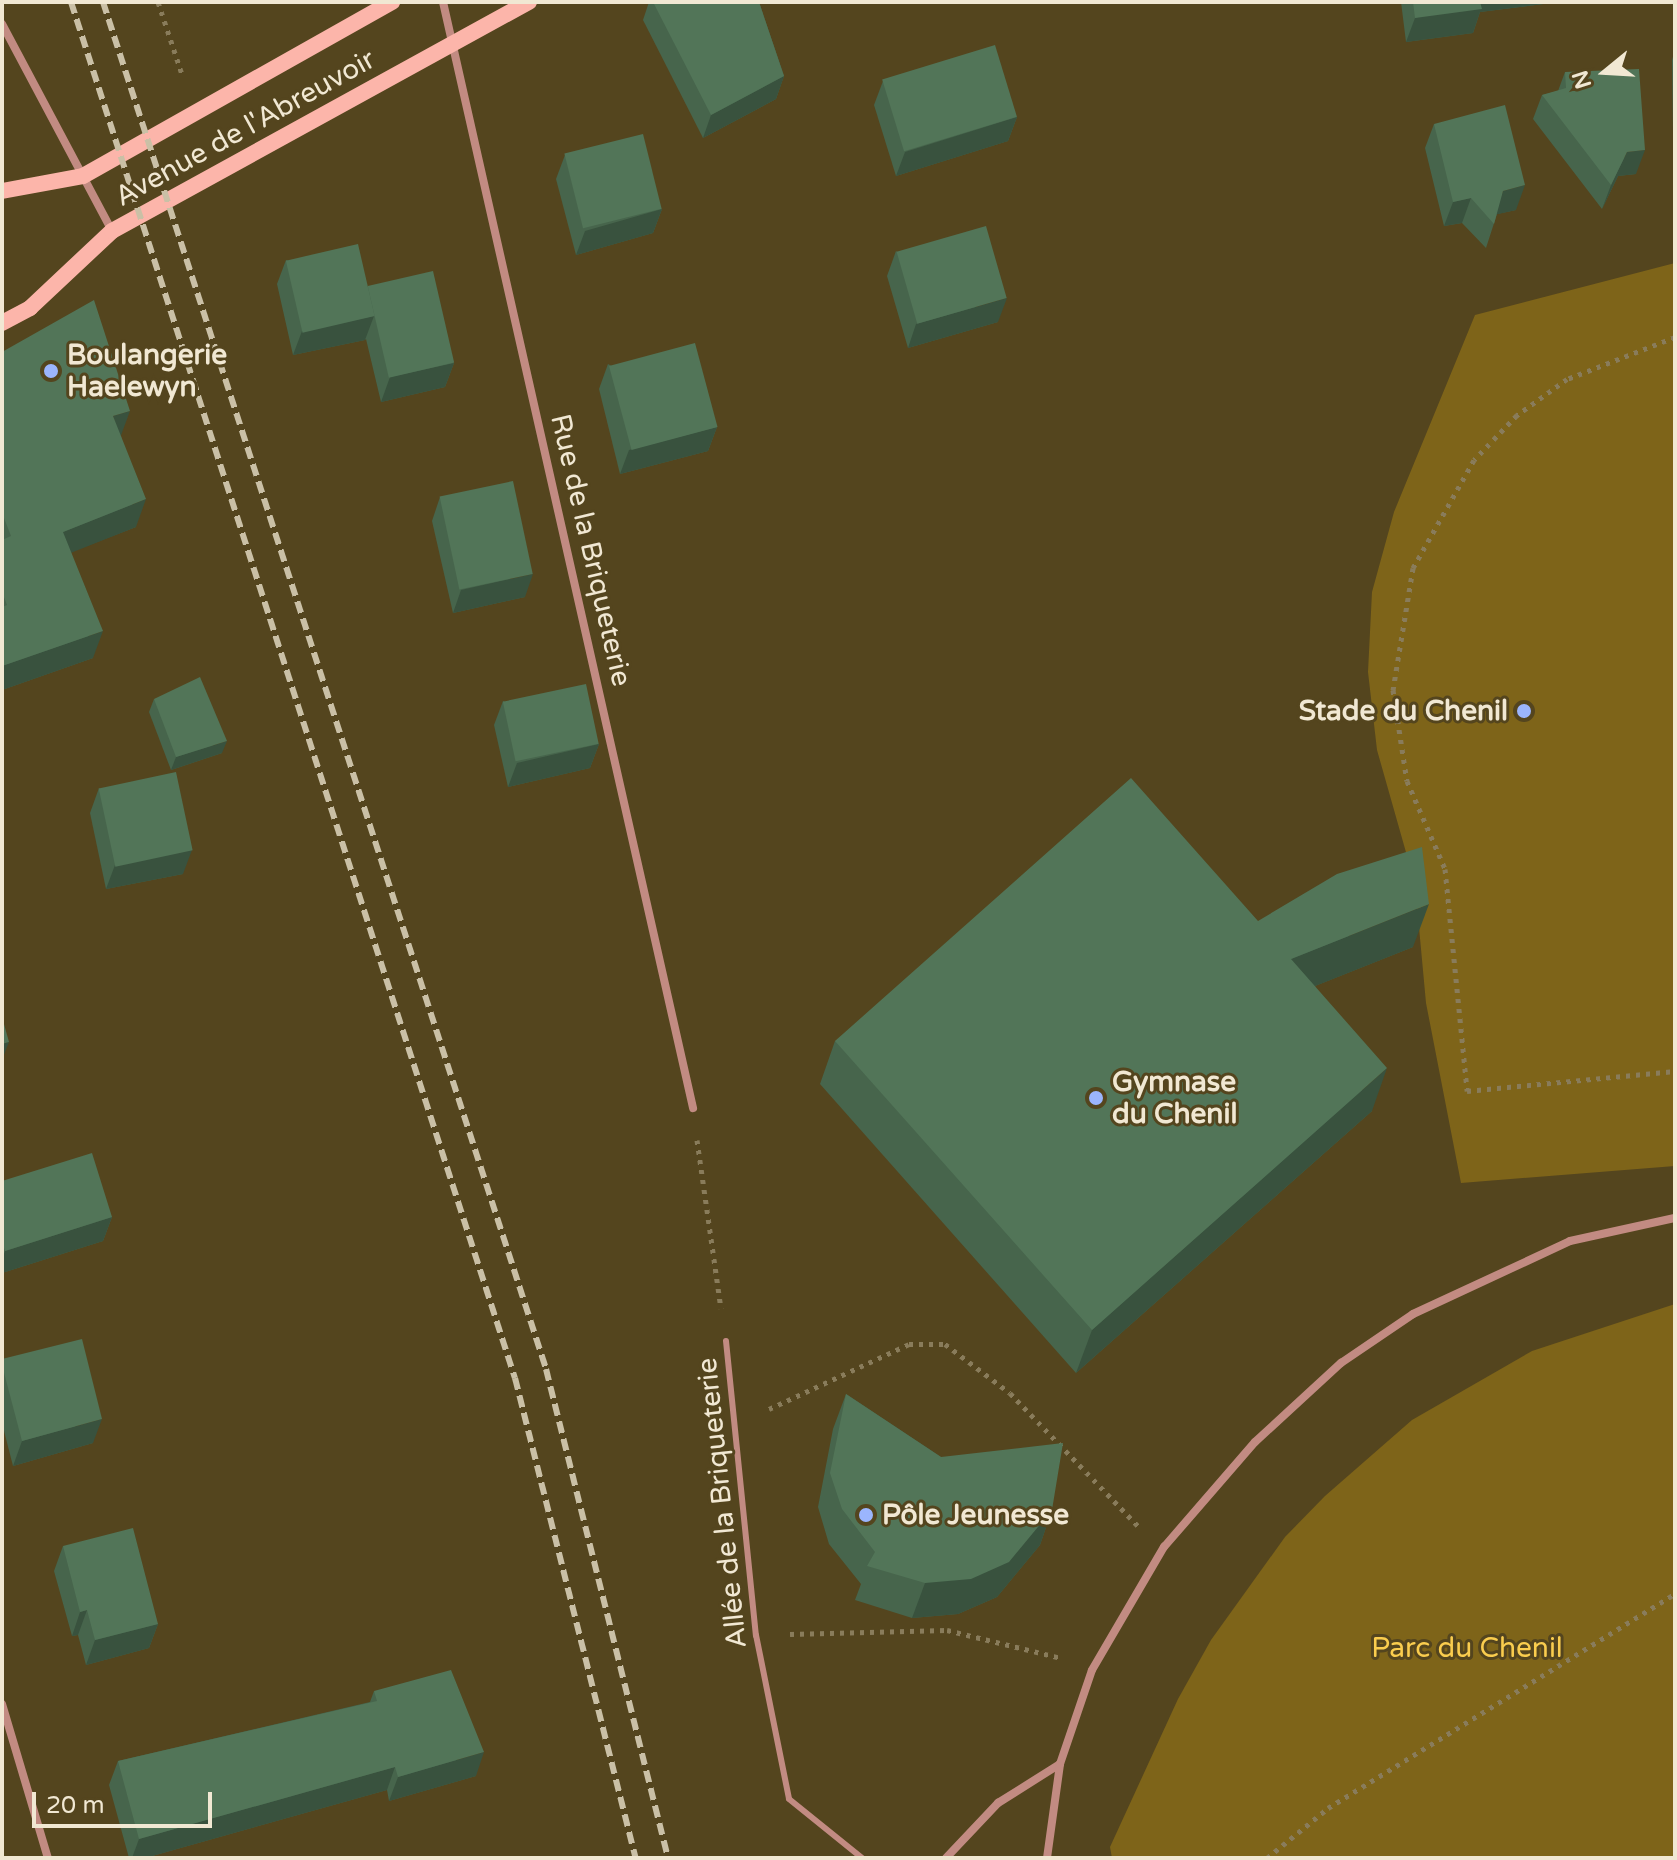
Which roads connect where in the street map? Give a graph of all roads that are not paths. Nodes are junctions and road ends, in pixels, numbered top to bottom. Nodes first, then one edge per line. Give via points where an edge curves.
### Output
1 (392, 2) edge
2 (443, 2) edge
3 (529, 2) edge
4 (2, 24) edge
5 (456, 42) junction
6 (83, 176) junction
7 (2, 191) edge
8 (112, 231) junction
9 (2, 323) edge
10 (693, 1108) road end
11 (1675, 1218) edge
12 (726, 1341) road end
13 (2, 1704) edge
14 (1060, 1764) junction
15 (48, 1858) edge
16 (862, 1858) edge
17 (946, 1858) edge
18 (1047, 1858) edge

1 - 6 street, Avenue de l'Abreuvoir
2 - 5 street, Rue de la Briqueterie
3 - 5 street, Avenue de l'Abreuvoir
4 - 6 street
5 - 8 street, Avenue de l'Abreuvoir
5 - 10 street, Rue de la Briqueterie
6 - 7 street, Avenue de l'Abreuvoir
6 - 8 street
8 - 9 street, Avenue de l'Abreuvoir via 30,308
11 - 14 street via 1570,1241 1521,1261 1413,1314 1341,1363 1255,1442 1164,1547 1092,1670
12 - 16 lane, Allée de la Briqueterie via 756,1635 789,1799
13 - 15 street
14 - 17 street via 998,1803
14 - 18 street

